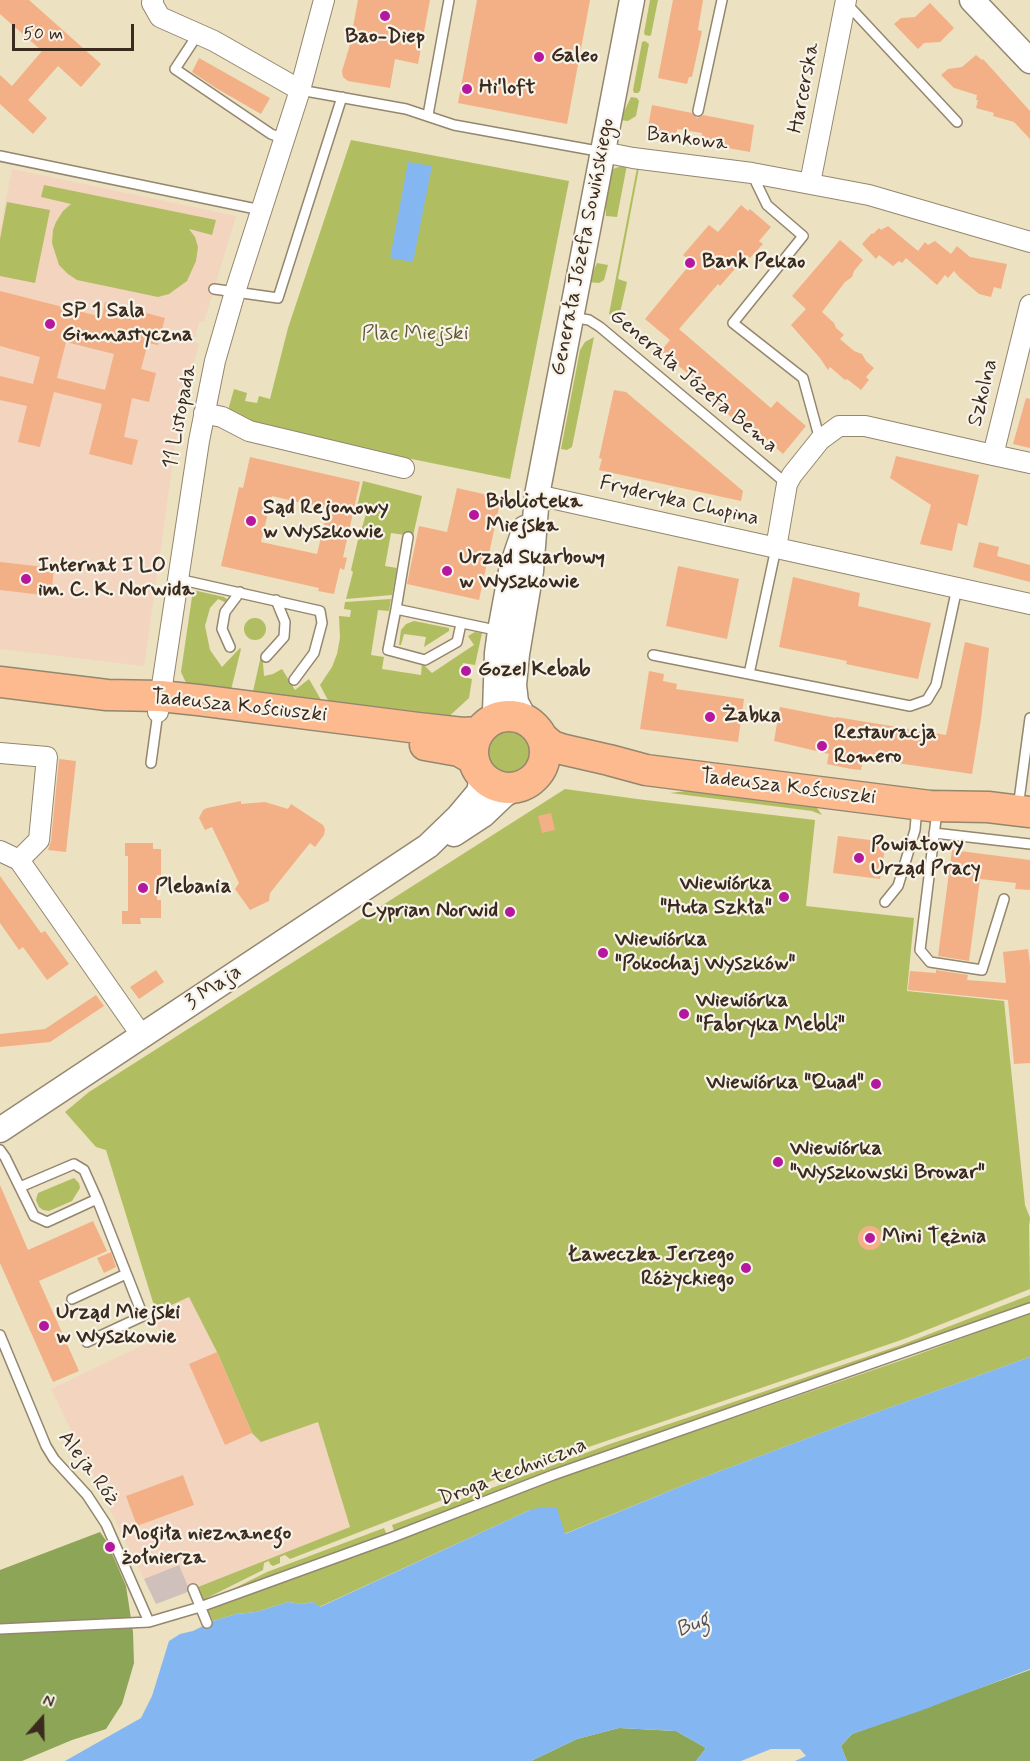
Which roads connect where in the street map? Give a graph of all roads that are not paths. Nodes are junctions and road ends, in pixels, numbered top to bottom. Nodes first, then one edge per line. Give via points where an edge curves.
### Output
1 (153, 0) edge
2 (324, 0) edge
3 (449, 0) edge
4 (632, 0) edge
5 (722, 0) edge
6 (972, 0) edge
7 (846, 1) edge
8 (198, 34) junction
9 (1030, 61) edge
10 (300, 90) junction
11 (342, 97) junction
12 (698, 111) dead end
13 (428, 115) junction
14 (957, 122) dead end
15 (284, 139) junction
16 (603, 152) junction
17 (0, 156) edge
18 (752, 173) junction
19 (810, 183) junction
20 (261, 210) junction
21 (1030, 242) edge
22 (214, 289) dead end
23 (234, 292) junction
24 (1030, 305) edge
25 (571, 317) junction
26 (204, 413) junction
27 (820, 440) junction
28 (993, 455) junction
29 (1030, 463) edge
30 (404, 468) dead end
31 (787, 484) junction
32 (537, 495) junction
33 (408, 537) dead end
34 (776, 548) junction
35 (178, 579) junction
36 (957, 588) junction
37 (240, 591) junction
38 (276, 600) junction
39 (1030, 604) edge
40 (396, 609) junction
41 (461, 624) junction
42 (510, 632) junction
43 (230, 647) dead end
44 (653, 655) dead end
45 (266, 657) dead end
46 (749, 674) junction
47 (294, 680) dead end
48 (0, 682) edge
49 (0, 698) edge
50 (159, 704) junction
51 (1030, 718) edge
52 (534, 729) junction
53 (481, 747) junction
54 (0, 753) edge
55 (151, 763) dead end
56 (646, 770) junction
57 (527, 781) junction
58 (930, 813) junction
59 (1026, 816) edge
60 (1030, 844) edge
61 (428, 846) junction
62 (0, 851) edge
63 (19, 860) junction
64 (1004, 899) dead end
65 (885, 902) dead end
66 (142, 1036) junction
67 (0, 1130) edge
68 (0, 1150) edge
69 (20, 1187) junction
70 (97, 1199) junction
71 (126, 1274) junction
72 (72, 1299) dead end
73 (1030, 1308) edge
74 (0, 1335) edge
75 (87, 1342) dead end
76 (193, 1589) dead end
77 (200, 1607) junction
78 (149, 1622) junction
79 (207, 1623) dead end
80 (0, 1629) edge

1 - 8 street via 160,17
2 - 10 street, 11 Listopada
3 - 13 lane
4 - 16 street, Generała Józefa Sowińskiego
5 - 12 lane
6 - 9 street
7 - 14 lane, Harcerska
7 - 19 street, Harcerska
8 - 10 street
8 - 15 lane via 175,69
10 - 11 lane, Bankowa
10 - 15 street, 11 Listopada
11 - 13 lane, Bankowa
11 - 23 lane via 278,298
13 - 16 lane, Bankowa via 454,124
15 - 20 street, 11 Listopada
16 - 18 street, Bankowa
16 - 25 street, Generała Józefa Sowińskiego
17 - 20 lane
18 - 19 street, Bankowa
18 - 27 lane via 767,205 802,236 733,323 803,378
19 - 21 street, Bankowa via 869,195
20 - 23 street, 11 Listopada
22 - 23 lane
23 - 26 street, 11 Listopada
24 - 28 street, Szkolna
25 - 31 lane, Generała Józefa Bema via 589,320 600,327
25 - 32 street, Generała Józefa Sowińskiego
26 - 30 street via 249,431
26 - 35 street, 11 Listopada
27 - 28 street via 839,426 865,426
27 - 31 street
28 - 29 street, Szkolna
31 - 34 street
32 - 34 street, Fryderyka Chopina
32 - 42 street, Generała Józefa Sowińskiego via 512,566
33 - 40 lane
34 - 36 street, Fryderyka Chopina
34 - 46 lane, Fryderyka Chopina
35 - 37 lane
35 - 50 street, 11 Listopada
36 - 39 street, Fryderyka Chopina
36 - 46 lane via 936,685 927,700 909,706
37 - 38 lane
37 - 43 lane via 225,612 222,629
38 - 45 lane via 285,622 284,637
38 - 47 lane via 320,611 322,623 314,653
40 - 41 lane
40 - 41 lane via 388,650 425,660 457,642
41 - 42 lane
42 - 52 street, Generała Józefa Sowińskiego via 516,702
42 - 53 street, Generała Józefa Sowińskiego via 497,653 495,712
44 - 46 lane
48 - 50 main road, Tadeusza Kościuszki
49 - 50 main road, Tadeusza Kościuszki via 106,711
50 - 53 main road, Tadeusza Kościuszki via 459,752
50 - 55 lane
51 - 59 lane
52 - 53 main road via 514,716 503,716
52 - 56 main road, Tadeusza Kościuszki via 552,746
52 - 57 main road via 545,757
53 - 57 main road via 497,786
53 - 61 street, 3 Maja via 479,792
54 - 63 street via 47,758 39,840
56 - 57 main road, Tadeusza Kościuszki via 548,770
56 - 58 main road, Tadeusza Kościuszki
57 - 61 street, 3 Maja via 472,823
58 - 59 main road, Tadeusza Kościuszki
58 - 60 lane
58 - 64 lane via 920,950 930,963 982,970
58 - 65 lane via 915,830 898,886
61 - 66 street, 3 Maja
62 - 63 street
63 - 66 street
66 - 67 street, 3 Maja
68 - 69 lane
69 - 70 lane via 34,1216 47,1222
69 - 70 lane via 74,1164 84,1170
70 - 71 lane
71 - 72 lane
71 - 75 lane via 143,1316
73 - 77 lane, Droga techniczna via 553,1475
74 - 78 lane, Aleja Róż via 46,1446 106,1524
76 - 77 lane
77 - 78 lane, Droga techniczna
77 - 79 lane
78 - 80 lane, Droga techniczna

